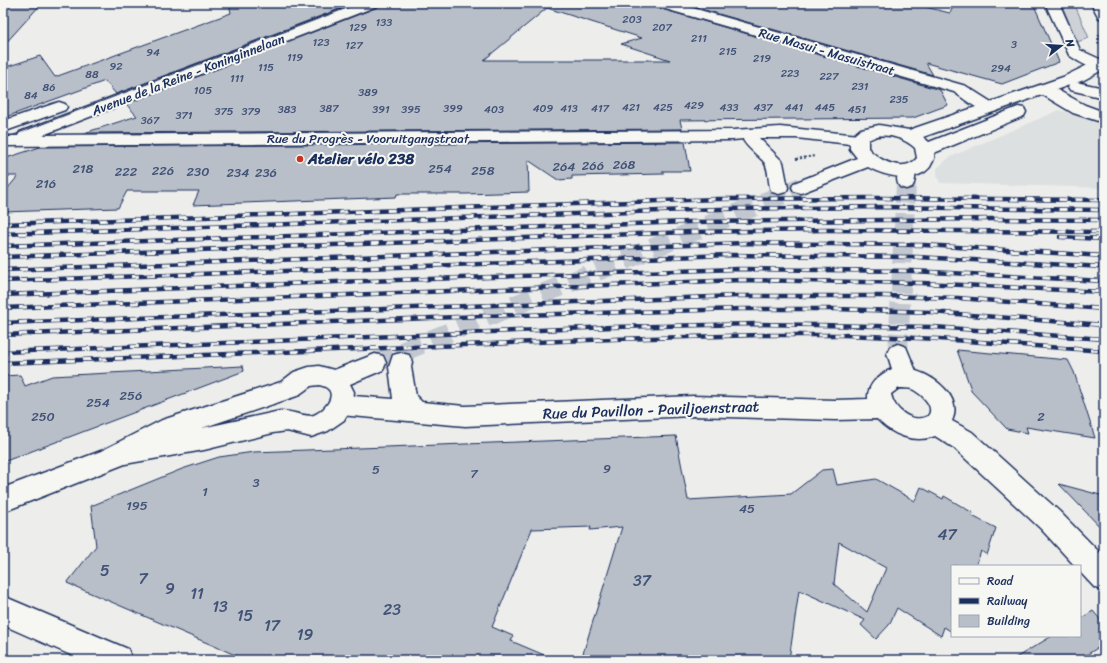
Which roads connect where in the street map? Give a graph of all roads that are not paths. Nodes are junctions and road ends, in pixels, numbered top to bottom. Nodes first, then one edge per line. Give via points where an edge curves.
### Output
1 (336, 3) edge
2 (372, 3) edge
3 (660, 3) edge
4 (1052, 3) edge
5 (1098, 3) edge
6 (1104, 14) edge
7 (1102, 63) edge
8 (121, 84) dead end
9 (1076, 87) junction
10 (1050, 92) junction
11 (1104, 93) edge
12 (75, 101) dead end
13 (990, 116) junction
14 (1104, 118) edge
15 (733, 135) junction
16 (909, 136) junction
17 (6, 138) edge
18 (751, 140) junction
19 (862, 149) junction
20 (925, 150) junction
21 (801, 187) tunnel mouth
22 (779, 188) tunnel mouth
23 (898, 352) tunnel mouth
24 (401, 362) tunnel mouth
25 (375, 363) tunnel mouth
26 (907, 378) junction
27 (335, 380) junction
28 (289, 389) junction
29 (340, 405) junction
30 (883, 409) junction
31 (418, 412) junction
32 (289, 421) junction
33 (936, 425) junction
34 (122, 453) junction
35 (3, 500) edge
36 (1104, 577) edge
37 (3, 610) edge
38 (117, 660) edge

1 - 8 street, Avenue de la Reine - Koninginnelaan
2 - 17 street, Avenue de la Reine - Koninginnelaan
3 - 13 street, Rue Masui - Masuistraat via 960,89
4 - 7 street via 1074,52 1081,57
5 - 6 street
7 - 9 street via 1098,73
7 - 10 street
9 - 10 street
9 - 11 street
10 - 13 street
10 - 14 street via 1079,109
12 - 17 street, Avenue de la Reine - Koninginnelaan
13 - 16 street via 961,116
13 - 20 street
15 - 17 street, Rue du Progrès - Vooruitgangstraat
15 - 18 street, Rue du Progrès - Vooruitgangstraat
15 - 19 street, Rue du Progrès - Vooruitgangstraat via 753,131 818,135
16 - 19 street via 879,130 864,135
16 - 20 street via 919,142
18 - 19 street, Rue du Progrès - Vooruitgangstraat
18 - 22 street via 774,162
19 - 20 street via 880,166 907,177 926,159
19 - 21 street
23 - 26 street
24 - 31 street via 405,401
25 - 27 street
26 - 30 street via 895,378 886,382 880,389 879,399
26 - 33 street via 919,382 939,398 942,418
27 - 28 street via 324,375 312,376 299,380
27 - 29 street via 341,387 343,396
28 - 32 street via 282,400 283,412
28 - 34 street via 171,428
29 - 31 street, Rue du Pavillon - Paviljoenstraat
29 - 32 street via 334,414 323,422 311,426
30 - 31 street, Rue du Pavillon - Paviljoenstraat via 693,406 466,416
30 - 33 street via 894,420 908,428 924,430
32 - 34 street
33 - 36 street via 963,440 1050,520
34 - 35 street
37 - 38 street

